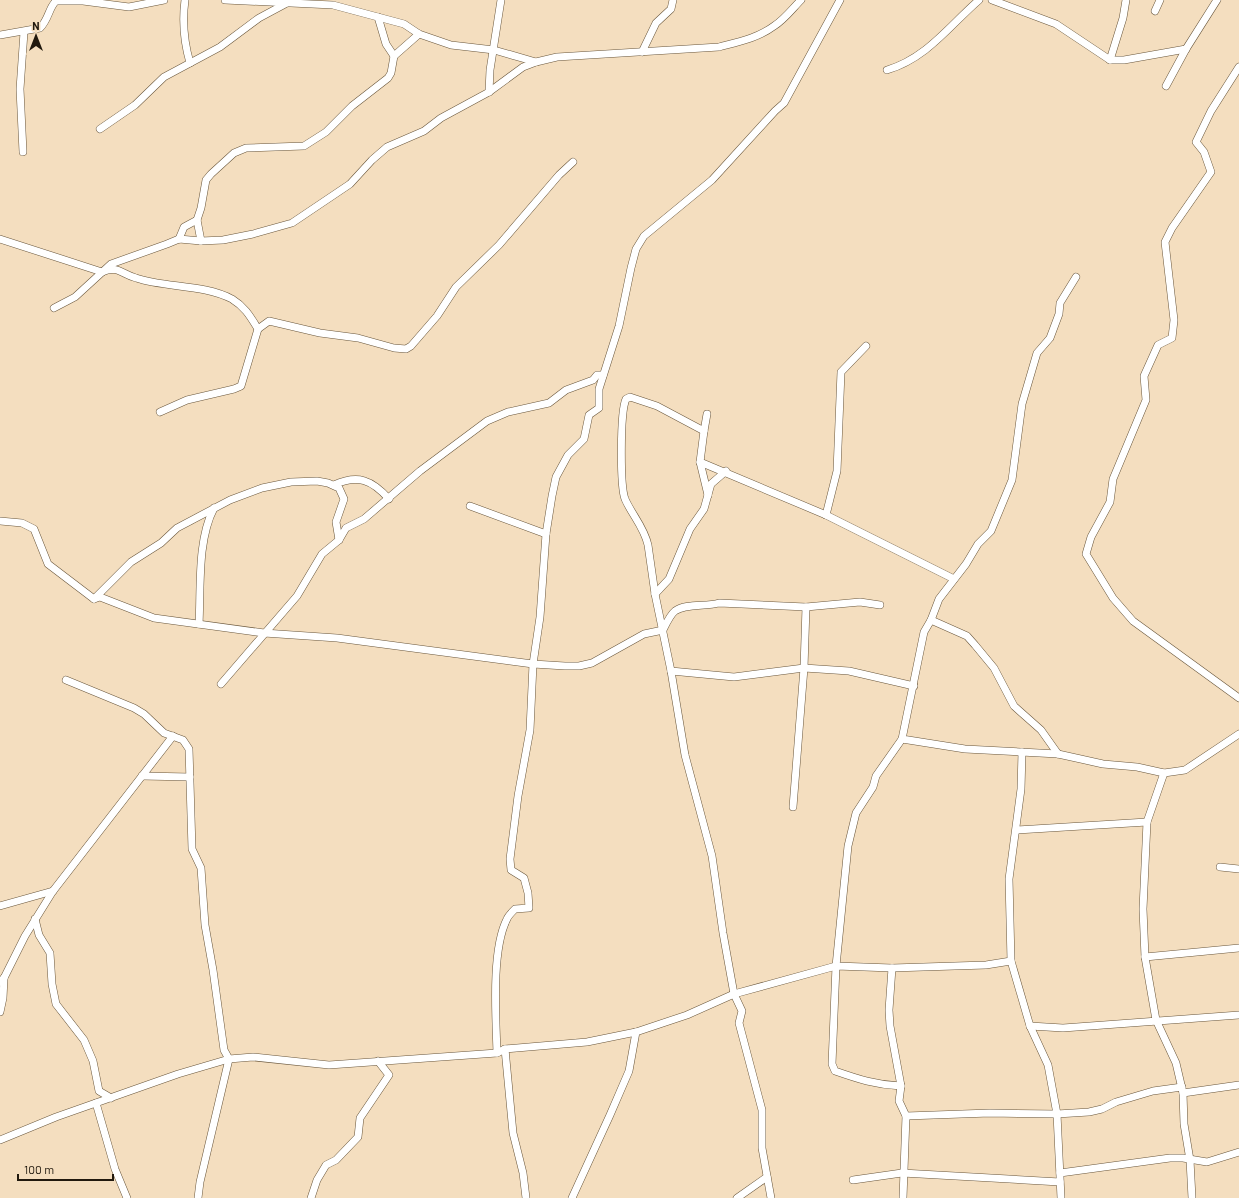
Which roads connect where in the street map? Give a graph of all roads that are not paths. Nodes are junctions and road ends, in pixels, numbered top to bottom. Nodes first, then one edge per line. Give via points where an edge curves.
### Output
1 (164, 0) edge
2 (185, 0) edge
3 (225, 0) edge
4 (501, 0) edge
5 (673, 0) edge
6 (801, 0) edge
7 (840, 0) edge
8 (979, 0) edge
9 (992, 0) edge
10 (1126, 0) edge
11 (1160, 0) edge
12 (1217, 0) edge
13 (287, 2) edge
14 (1155, 11) dead end
15 (378, 17) junction
16 (24, 32) junction
17 (419, 34) junction
18 (0, 35) edge
19 (1186, 49) junction
20 (494, 50) junction
21 (642, 52) junction
22 (394, 56) junction
23 (1110, 60) junction
24 (536, 62) junction
25 (190, 63) junction
26 (1239, 67) edge
27 (887, 70) dead end
28 (1166, 86) dead end
29 (488, 92) junction
30 (100, 129) dead end
31 (23, 152) dead end
32 (573, 162) dead end
33 (198, 220) junction
34 (0, 238) edge
35 (179, 239) junction
36 (201, 241) junction
37 (102, 272) junction
38 (1076, 277) dead end
39 (54, 308) dead end
40 (258, 328) junction
41 (866, 346) dead end
42 (603, 375) junction
43 (160, 412) dead end
44 (708, 414) dead end
45 (704, 431) junction
46 (700, 462) junction
47 (726, 471) junction
48 (334, 485) junction
49 (708, 497) junction
50 (389, 499) junction
51 (470, 506) dead end
52 (214, 508) junction
53 (826, 515) junction
54 (0, 520) edge
55 (546, 534) junction
56 (339, 540) junction
57 (954, 579) junction
58 (655, 594) junction
59 (94, 599) junction
60 (880, 606) dead end
61 (806, 607) junction
62 (931, 620) junction
63 (199, 624) junction
64 (663, 630) junction
65 (264, 633) junction
66 (533, 664) junction
67 (804, 668) junction
68 (671, 671) junction
69 (66, 680) dead end
70 (221, 684) dead end
71 (914, 686) junction
72 (1239, 698) edge
73 (1239, 734) edge
74 (173, 736) junction
75 (902, 739) junction
76 (1022, 752) junction
77 (1058, 754) junction
78 (1164, 773) junction
79 (142, 776) junction
80 (190, 778) junction
81 (793, 807) dead end
82 (1147, 822) junction
83 (1017, 830) junction
84 (1220, 867) dead end
85 (1239, 869) edge
86 (53, 892) junction
87 (0, 906) edge
88 (35, 919) junction
89 (1239, 948) edge
90 (1145, 957) junction
91 (1011, 961) junction
92 (836, 966) junction
93 (892, 968) junction
94 (2, 980) edge
95 (734, 994) junction
96 (0, 1012) edge
97 (1239, 1015) edge
98 (1156, 1020) junction
99 (1030, 1026) junction
100 (636, 1032) junction
101 (505, 1049) junction
102 (497, 1053) junction
103 (229, 1059) junction
104 (378, 1061) junction
105 (1239, 1085) edge
106 (901, 1086) junction
107 (1182, 1090) junction
108 (111, 1098) junction
109 (96, 1103) junction
110 (1058, 1114) junction
111 (906, 1116) junction
112 (0, 1140) edge
113 (1239, 1152) edge
114 (1190, 1160) junction
115 (902, 1173) junction
116 (1060, 1173) junction
117 (767, 1177) junction
118 (853, 1180) dead end
119 (1060, 1182) junction
120 (315, 1184) junction
121 (126, 1198) edge
122 (198, 1198) edge
123 (311, 1198) edge
124 (314, 1198) edge
125 (526, 1198) edge
126 (572, 1198) edge
127 (737, 1198) edge
128 (771, 1198) edge
129 (903, 1198) edge
130 (1060, 1198) edge
131 (1192, 1198) edge

1 - 16 street via 129,7 56,0 40,28
2 - 25 street via 185,47
3 - 13 street
4 - 20 street
5 - 21 street via 671,9 656,23
6 - 21 street via 775,26 753,37 719,47
7 - 42 street via 784,103 712,180 644,236 636,249 621,319
8 - 27 street via 952,28 918,57
9 - 23 street via 1056,24
10 - 23 street
11 - 14 street
12 - 19 street
13 - 15 street via 333,5
13 - 25 street
15 - 17 street via 404,24
15 - 22 street via 386,44
16 - 18 street
16 - 31 street via 20,89
17 - 20 street via 451,45
17 - 22 street
19 - 23 street via 1124,60
19 - 28 street
20 - 24 street
20 - 29 street
21 - 24 street via 557,57
22 - 33 street via 388,78 312,142 304,146 246,148 229,157 208,177
24 - 29 street via 523,67
25 - 30 street via 164,77 135,105
26 - 72 street via 1211,111 1196,142 1204,152 1211,172 1165,242 1174,320 1172,338 1158,345 1144,376 1146,400 1113,480 1110,502 1091,537 1086,554 1113,598 1133,621
29 - 36 street via 441,118 424,131 387,147 350,184 292,223 223,240
32 - 40 street via 500,245 456,287 437,316 406,349 269,321
33 - 35 street via 184,227
33 - 36 street
34 - 37 street
35 - 36 street
35 - 37 street via 111,264
37 - 39 street via 76,297
37 - 40 street via 116,268 140,280 222,295 246,309
38 - 57 street via 1060,303 1059,314 1050,338 1037,353 1022,404 1012,480 991,530
40 - 43 street via 241,386 187,400
41 - 53 street via 841,372 836,471
42 - 50 street via 597,375 593,380 574,386 549,403 508,412 487,421 426,466
42 - 55 street via 599,389 599,408 589,415 584,439 568,455 556,477
44 - 45 street
45 - 46 street
45 - 58 street via 657,406 635,398 626,399 623,406 623,493 647,537
46 - 47 street
46 - 49 street
47 - 49 street via 712,484
47 - 53 street via 789,501
48 - 50 street via 356,479 376,486
48 - 52 street via 305,481 275,485 248,492
48 - 56 street via 344,496 336,522
49 - 58 street via 704,509 690,529 669,579
50 - 56 street via 364,519 346,528
51 - 55 street
52 - 59 street via 176,528 161,543 131,562
52 - 63 street via 203,542
53 - 57 street
54 - 59 street via 22,522 34,529 48,564
55 - 66 street via 540,617
56 - 65 street via 322,554 297,596
57 - 62 street via 939,599
58 - 64 street
59 - 63 street via 100,597 154,618
60 - 61 street via 860,602
61 - 64 street via 719,603 707,606 692,605 675,611
61 - 67 street
62 - 71 street via 924,632
62 - 77 street via 967,636 976,645 994,668 1014,706 1041,730
63 - 65 street
64 - 66 street via 644,634 592,663 579,666
64 - 68 street
65 - 66 street via 337,638
65 - 70 street
66 - 102 street via 530,730 510,859 511,870 524,878 529,908 514,909 507,919 498,950
67 - 68 street via 734,677
67 - 71 street via 849,671
67 - 81 street
68 - 95 street via 685,755 712,856
69 - 74 street via 134,708
71 - 75 street
73 - 78 street via 1185,770
74 - 79 street
74 - 80 street via 187,744
75 - 76 street via 965,749
75 - 92 street via 876,776 873,787 856,813 848,846
76 - 77 street
76 - 83 street
77 - 78 street
78 - 82 street
79 - 80 street
79 - 86 street
80 - 103 street via 192,849 200,863 205,925 214,970 224,1050
82 - 83 street
82 - 90 street via 1143,909
83 - 91 street via 1010,879
84 - 85 street
86 - 87 street
86 - 88 street
88 - 94 street
88 - 108 street via 39,934 50,953 56,1004 84,1040 93,1061 99,1090
89 - 90 street
90 - 98 street
91 - 93 street via 986,965
91 - 99 street
92 - 93 street
92 - 95 street
92 - 106 street via 832,1064 835,1071 856,1079
93 - 106 street via 889,1010
94 - 96 street via 3,998
95 - 100 street
95 - 117 street via 742,1010 740,1023 762,1110 762,1148
97 - 98 street
98 - 99 street via 1063,1028
98 - 107 street via 1176,1063
99 - 110 street via 1048,1065
100 - 101 street via 587,1042
100 - 126 street via 629,1071
101 - 102 street
101 - 125 street via 513,1133 524,1173
102 - 104 street
103 - 104 street via 253,1057 329,1065
103 - 108 street
103 - 122 street
104 - 120 street via 389,1075 360,1118 358,1137 336,1160 326,1165
105 - 107 street
106 - 111 street via 899,1101
107 - 110 street via 1153,1091 1102,1109
107 - 114 street
108 - 109 street
109 - 112 street
109 - 121 street
110 - 111 street
110 - 116 street
111 - 115 street
113 - 114 street via 1215,1161
114 - 116 street via 1170,1158
114 - 131 street
115 - 118 street
115 - 119 street
115 - 129 street
116 - 119 street
117 - 127 street
117 - 128 street
119 - 130 street
120 - 123 street
120 - 124 street

